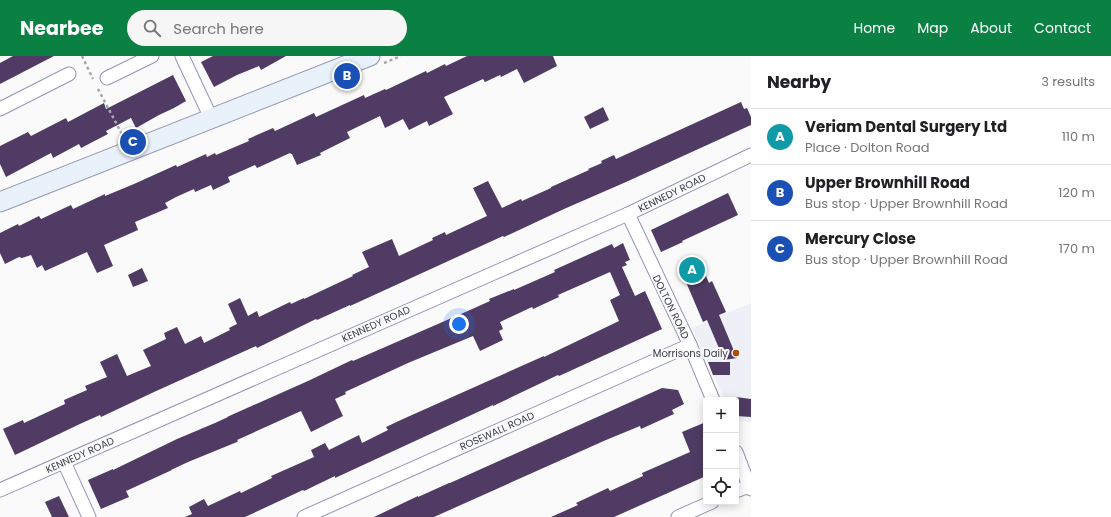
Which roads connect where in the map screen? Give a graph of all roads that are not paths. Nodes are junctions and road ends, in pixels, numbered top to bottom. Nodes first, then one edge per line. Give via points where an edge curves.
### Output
1 (152, 56) edge
2 (182, 56) edge
3 (370, 56) edge
4 (69, 74) dead end
5 (107, 78) dead end
6 (0, 109) edge
7 (211, 118) junction
8 (751, 155) edge
9 (0, 202) edge
10 (628, 214) junction
11 (690, 345) junction
12 (713, 397) edge
13 (739, 460) edge
14 (64, 462) junction
15 (750, 487) edge
16 (0, 490) edge
17 (739, 490) edge
18 (705, 505) edge
19 (90, 517) edge
20 (304, 517) edge
21 (678, 517) edge

1 - 5 street
2 - 7 street
3 - 7 street
4 - 6 street
7 - 9 street
8 - 10 street, KENNEDY ROAD
10 - 11 street, DOLTON ROAD
10 - 14 street, KENNEDY ROAD
11 - 12 street, DOLTON ROAD
11 - 20 street, ROSEWALL ROAD
13 - 15 street
14 - 16 street, KENNEDY ROAD
14 - 19 street
15 - 17 street
18 - 21 street

